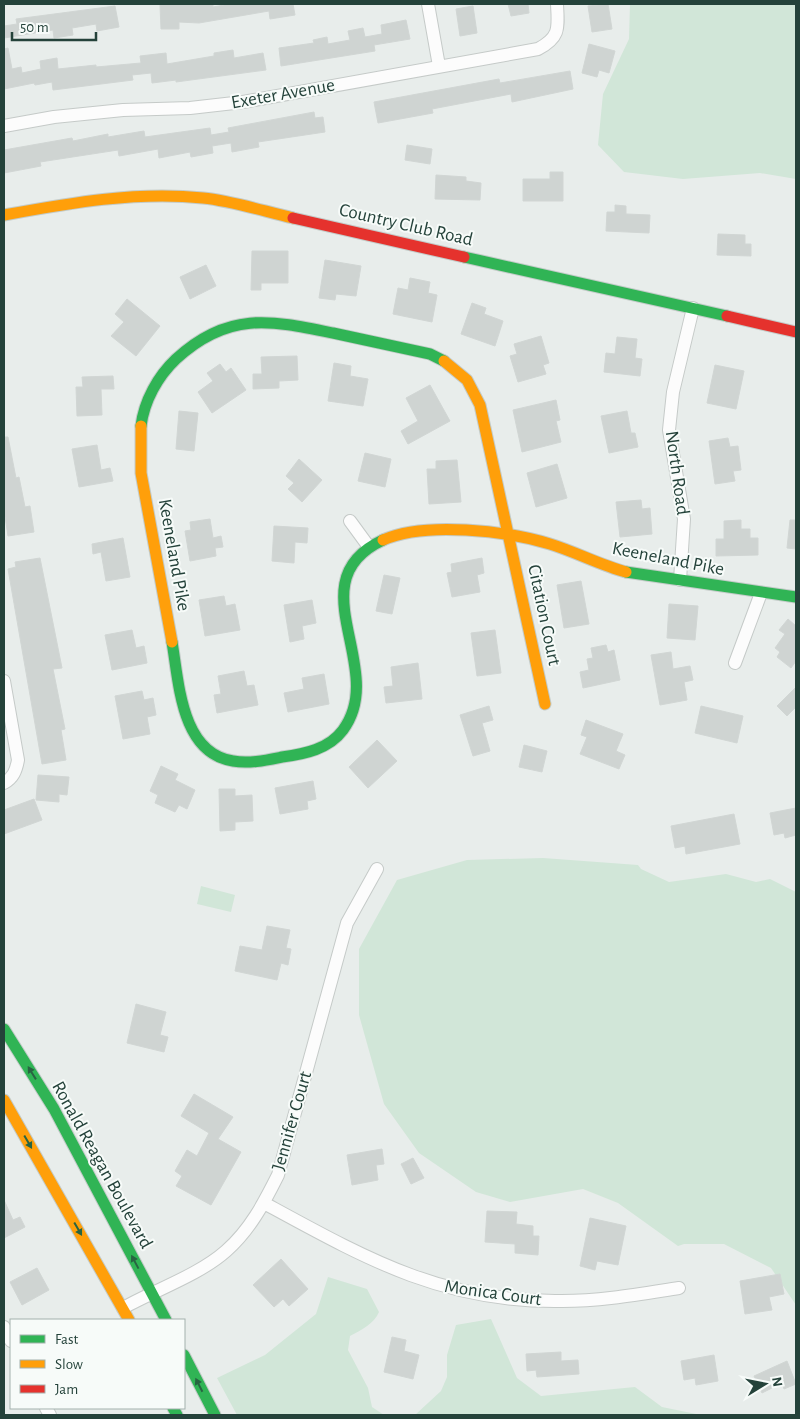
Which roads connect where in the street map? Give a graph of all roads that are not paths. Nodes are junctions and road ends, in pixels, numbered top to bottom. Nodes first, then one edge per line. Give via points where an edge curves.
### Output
1 (428, 4) edge
2 (557, 4) edge
3 (439, 66) junction
4 (4, 126) edge
5 (4, 215) edge
6 (693, 308) junction
7 (796, 332) edge
8 (350, 521) dead end
9 (508, 535) junction
10 (369, 547) junction
11 (680, 580) junction
12 (761, 593) junction
13 (796, 597) edge
14 (735, 663) dead end
15 (4, 681) edge
16 (545, 704) dead end
17 (4, 783) edge
18 (377, 869) dead end
19 (4, 1029) edge
20 (4, 1100) edge
21 (264, 1203) junction
22 (679, 1288) dead end
23 (151, 1292) junction
24 (123, 1308) junction
25 (128, 1319) edge
26 (165, 1319) edge
27 (4, 1327) edge
28 (10, 1339) edge
29 (185, 1357) edge
30 (215, 1415) edge

1 - 3 street
2 - 3 street, Exeter Avenue via 556,35 550,43 538,49
3 - 4 street, Exeter Avenue via 243,102 123,110
5 - 6 street, Country Club Road via 131,195 170,194 205,198
6 - 7 street, Country Club Road
6 - 11 street, North Road via 673,392 669,430 684,518
8 - 10 street
9 - 10 street, Keeneland Pike via 462,530 429,532 399,536
9 - 10 street, Keeneland Pike via 480,405 462,373 446,362 430,354 282,323 254,322 224,329 195,343 172,361 155,386 144,412 139,442 141,473 184,708 194,734 206,748 225,760 240,762 313,751 333,742 354,710 358,693 343,606 344,586 359,555
9 - 11 street, Keeneland Pike via 550,544 620,571
9 - 16 street, Citation Court
11 - 12 street, Keeneland Pike
12 - 13 street, Keeneland Pike
12 - 14 street
15 - 17 street via 18,760 16,771
18 - 21 street, Jennifer Court via 347,923 278,1175
23 -> 19 street, Ronald Reagan Boulevard via 54,1109
20 -> 24 street
21 - 22 street, Monica Court via 387,1267 473,1294 563,1301
21 - 23 street, Jennifer Court via 246,1230 225,1252 197,1270
23 - 24 street, Jennifer Court
23 - 26 street, Ronald Reagan Boulevard
24 - 25 street
27 - 28 street
30 -> 29 street

